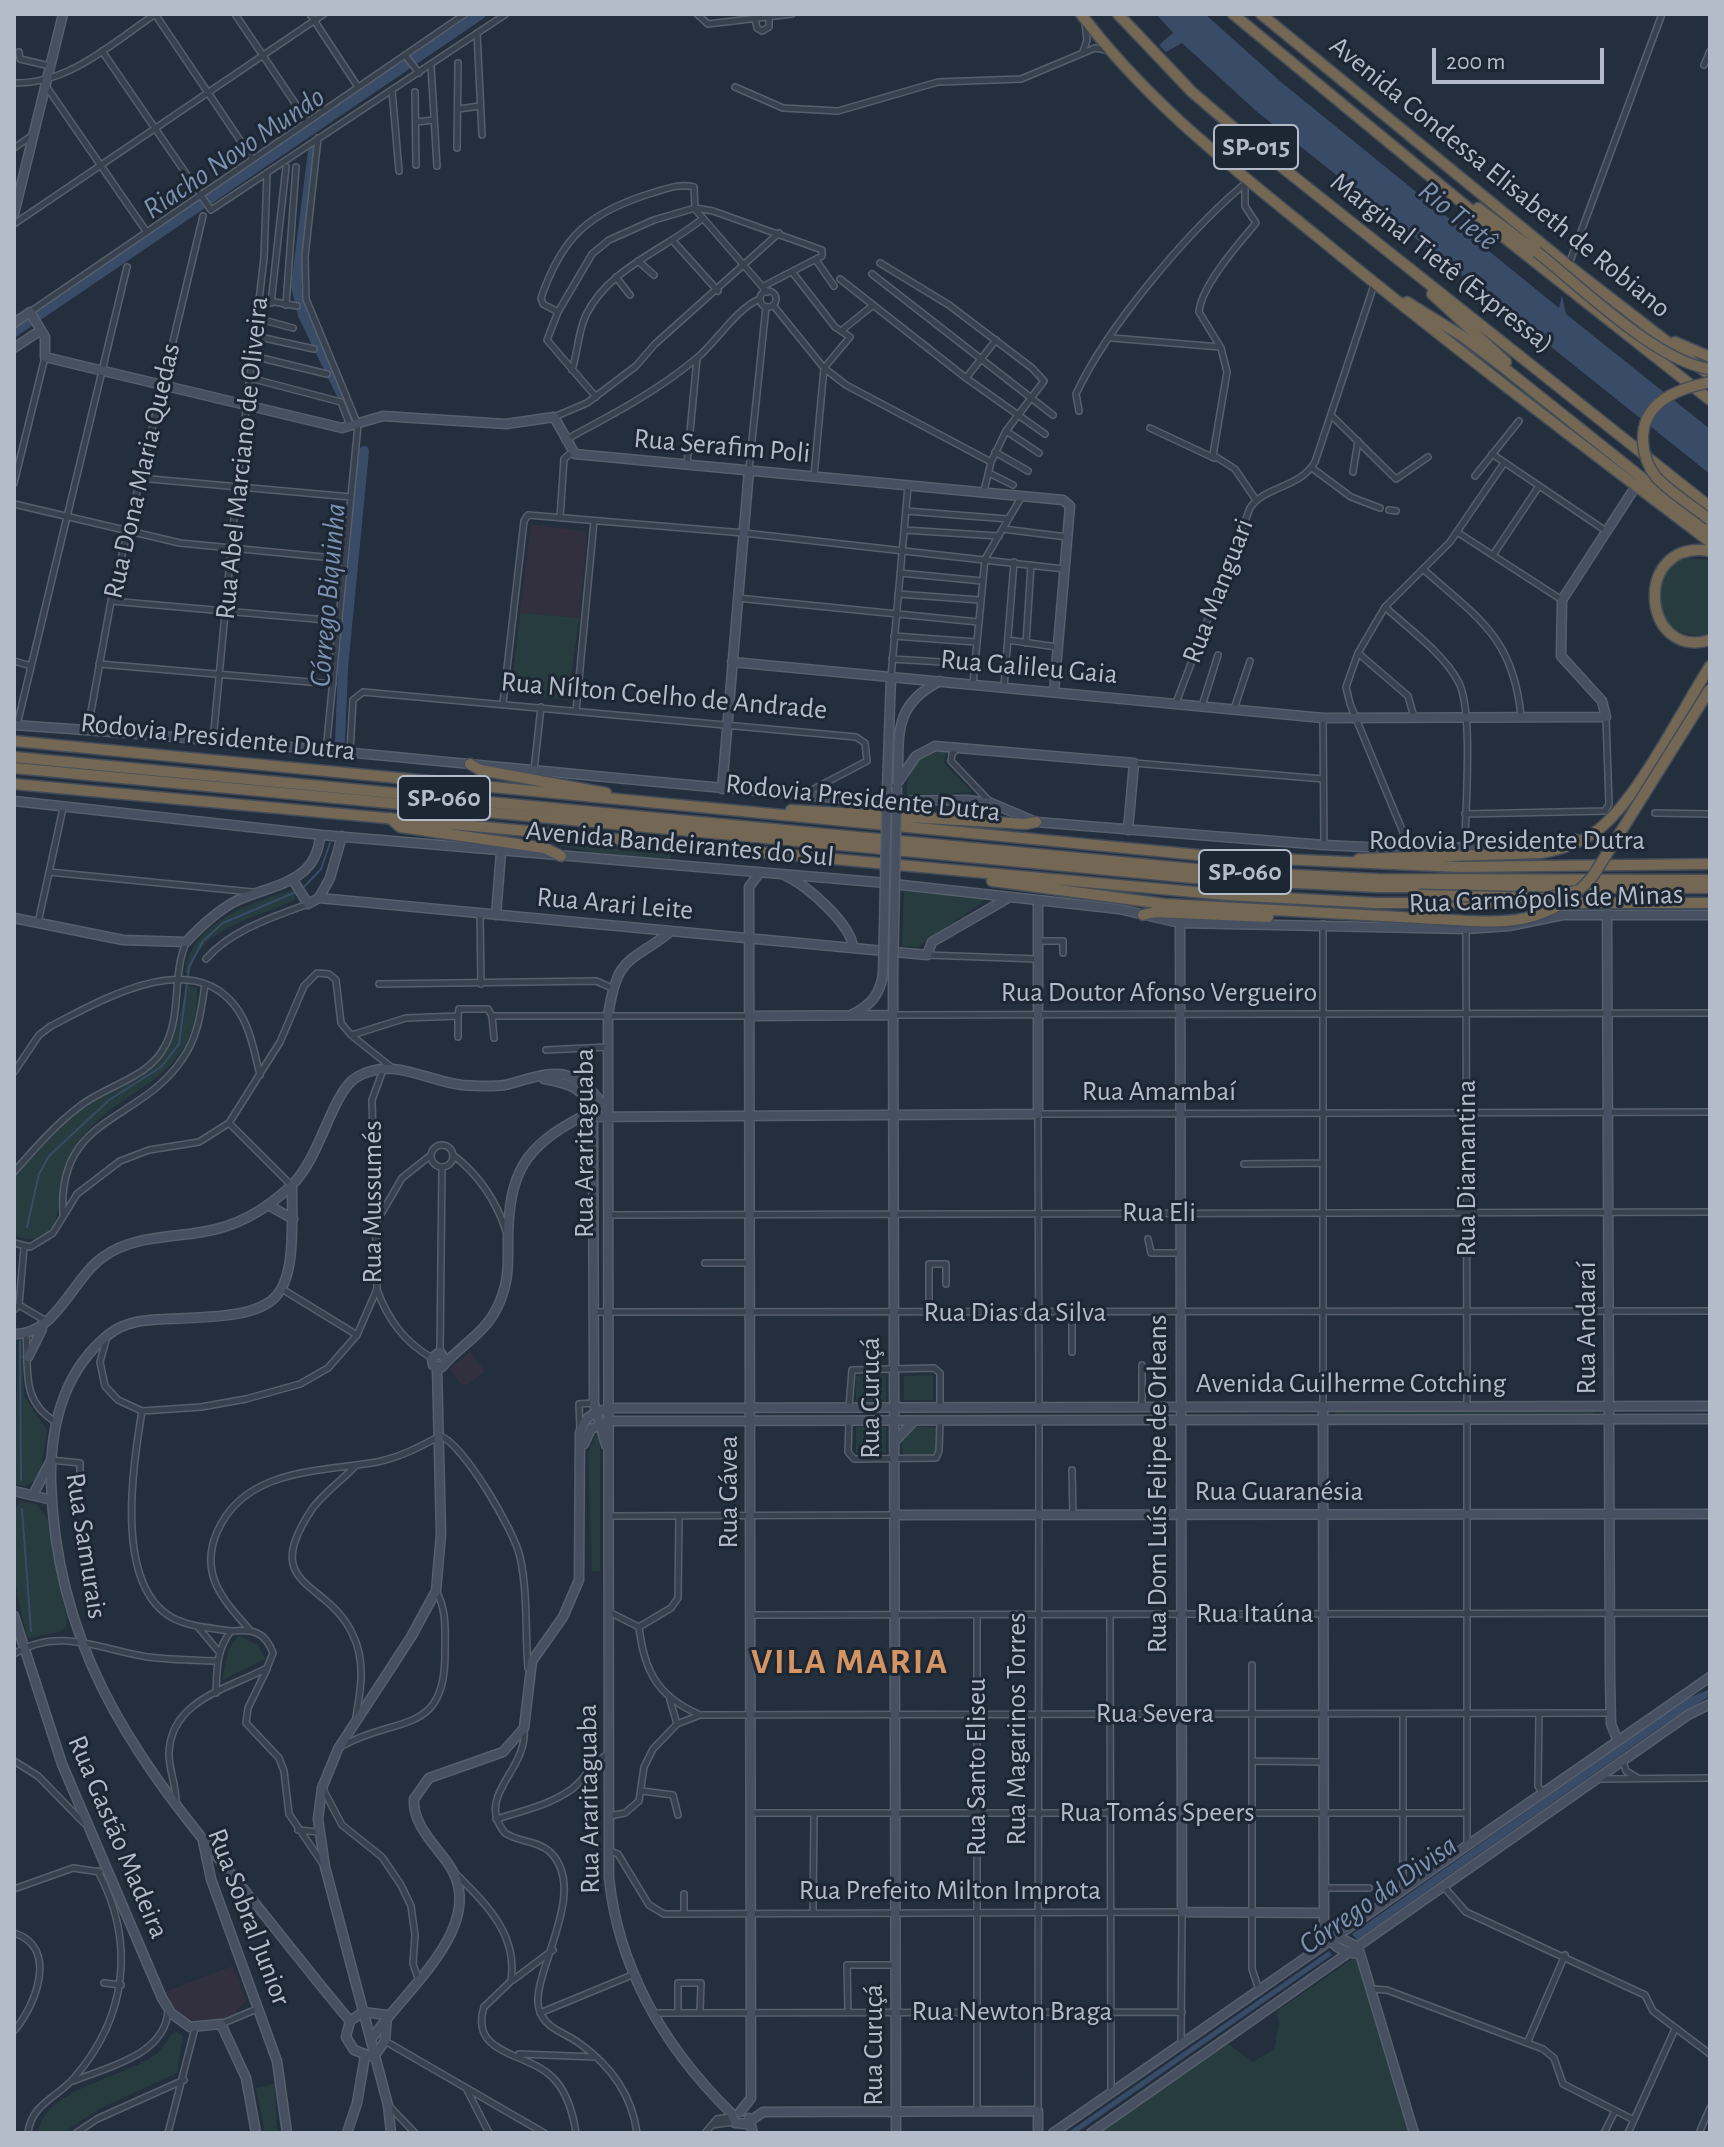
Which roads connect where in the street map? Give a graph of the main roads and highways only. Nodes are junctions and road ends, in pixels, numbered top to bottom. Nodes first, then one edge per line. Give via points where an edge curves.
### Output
1 (1082, 14) edge
2 (1118, 14) edge
3 (1233, 14) edge
4 (1261, 14) edge
5 (1457, 197) junction
6 (1407, 266) junction
7 (1393, 299) junction
8 (1663, 338) junction
9 (1686, 356) junction
10 (1710, 357) edge
11 (1665, 364) junction
12 (1710, 369) edge
13 (1710, 375) edge
14 (1710, 382) edge
15 (1710, 393) edge
16 (1543, 400) junction
17 (1710, 400) edge
18 (1710, 507) edge
19 (1710, 520) edge
20 (1710, 532) edge
21 (1710, 542) edge
22 (1710, 551) edge
23 (1710, 640) edge
24 (1710, 666) edge
25 (1710, 689) edge
26 (14, 741) edge
27 (14, 757) edge
28 (470, 764) road end
29 (14, 768) edge
30 (14, 784) edge
31 (619, 797) junction
32 (770, 813) junction
33 (388, 817) junction
34 (1036, 822) road end
35 (561, 856) road end
36 (1337, 862) junction
37 (1710, 864) edge
38 (1582, 867) junction
39 (911, 868) junction
40 (1710, 871) edge
41 (1710, 880) edge
42 (1289, 883) junction
43 (1584, 886) junction
44 (1710, 888) edge
45 (1710, 903) edge
46 (1143, 915) road end
47 (1356, 915) junction

1 - 7 highway via 1111,53 1180,124 1244,182
2 - 6 highway, Marginal Tietê (Expressa) / SP-015 via 1192,92
3 - 5 highway, Marginal Tietê (Expressa)
4 - 8 highway, Avenida Condessa Elisabeth de Robiano
5 - 11 highway, Marginal Tietê (Expressa)
5 - 12 highway, bridge via 1664,352
6 - 16 highway
6 - 18 highway, Marginal Tietê (Expressa) / SP-015
7 - 16 highway via 1462,336
7 - 21 highway
8 - 9 highway, Avenida Condessa Elisabeth de Robiano
8 - 10 highway
9 - 13 highway, Avenida Condessa Elisabeth de Robiano
9 - 14 highway
11 - 15 highway, Marginal Tietê (Expressa)
11 - 17 highway, Marginal Tietê (Expressa)
14 - 19 highway, bridge via 1660,401 1643,432 1646,459 1657,478
16 - 20 highway
22 - 23 highway via 1686,552 1670,560 1653,591 1657,613 1670,633 1688,642
24 - 36 highway via 1626,799 1589,836 1541,853
25 - 43 highway, bridge
26 - 31 highway, Rodovia Presidente Dutra / SP-060
27 - 41 highway, Rodovia Presidente Dutra / SP-060 via 1204,870 1377,879
28 - 31 highway
29 - 42 highway, Rodovia Presidente Dutra / SP-060
30 - 33 highway, SP-060
31 - 32 highway, Rodovia Presidente Dutra / SP-060
32 - 34 highway via 806,809
32 - 36 highway, Rodovia Presidente Dutra / SP-060 via 1164,852
33 - 35 highway via 400,827 545,848
33 - 39 highway, SP-060
36 - 38 highway, Rodovia Presidente Dutra / SP-060
37 - 38 highway, Rodovia Presidente Dutra
38 - 40 highway
39 - 45 highway, SP-060 via 1376,903
39 - 47 highway via 1165,904
42 - 43 highway, bridge via 1307,890 1546,898
42 - 44 highway, Rodovia Presidente Dutra / SP-060
43 - 47 highway, bridge via 1556,908 1528,919
46 - 47 highway

